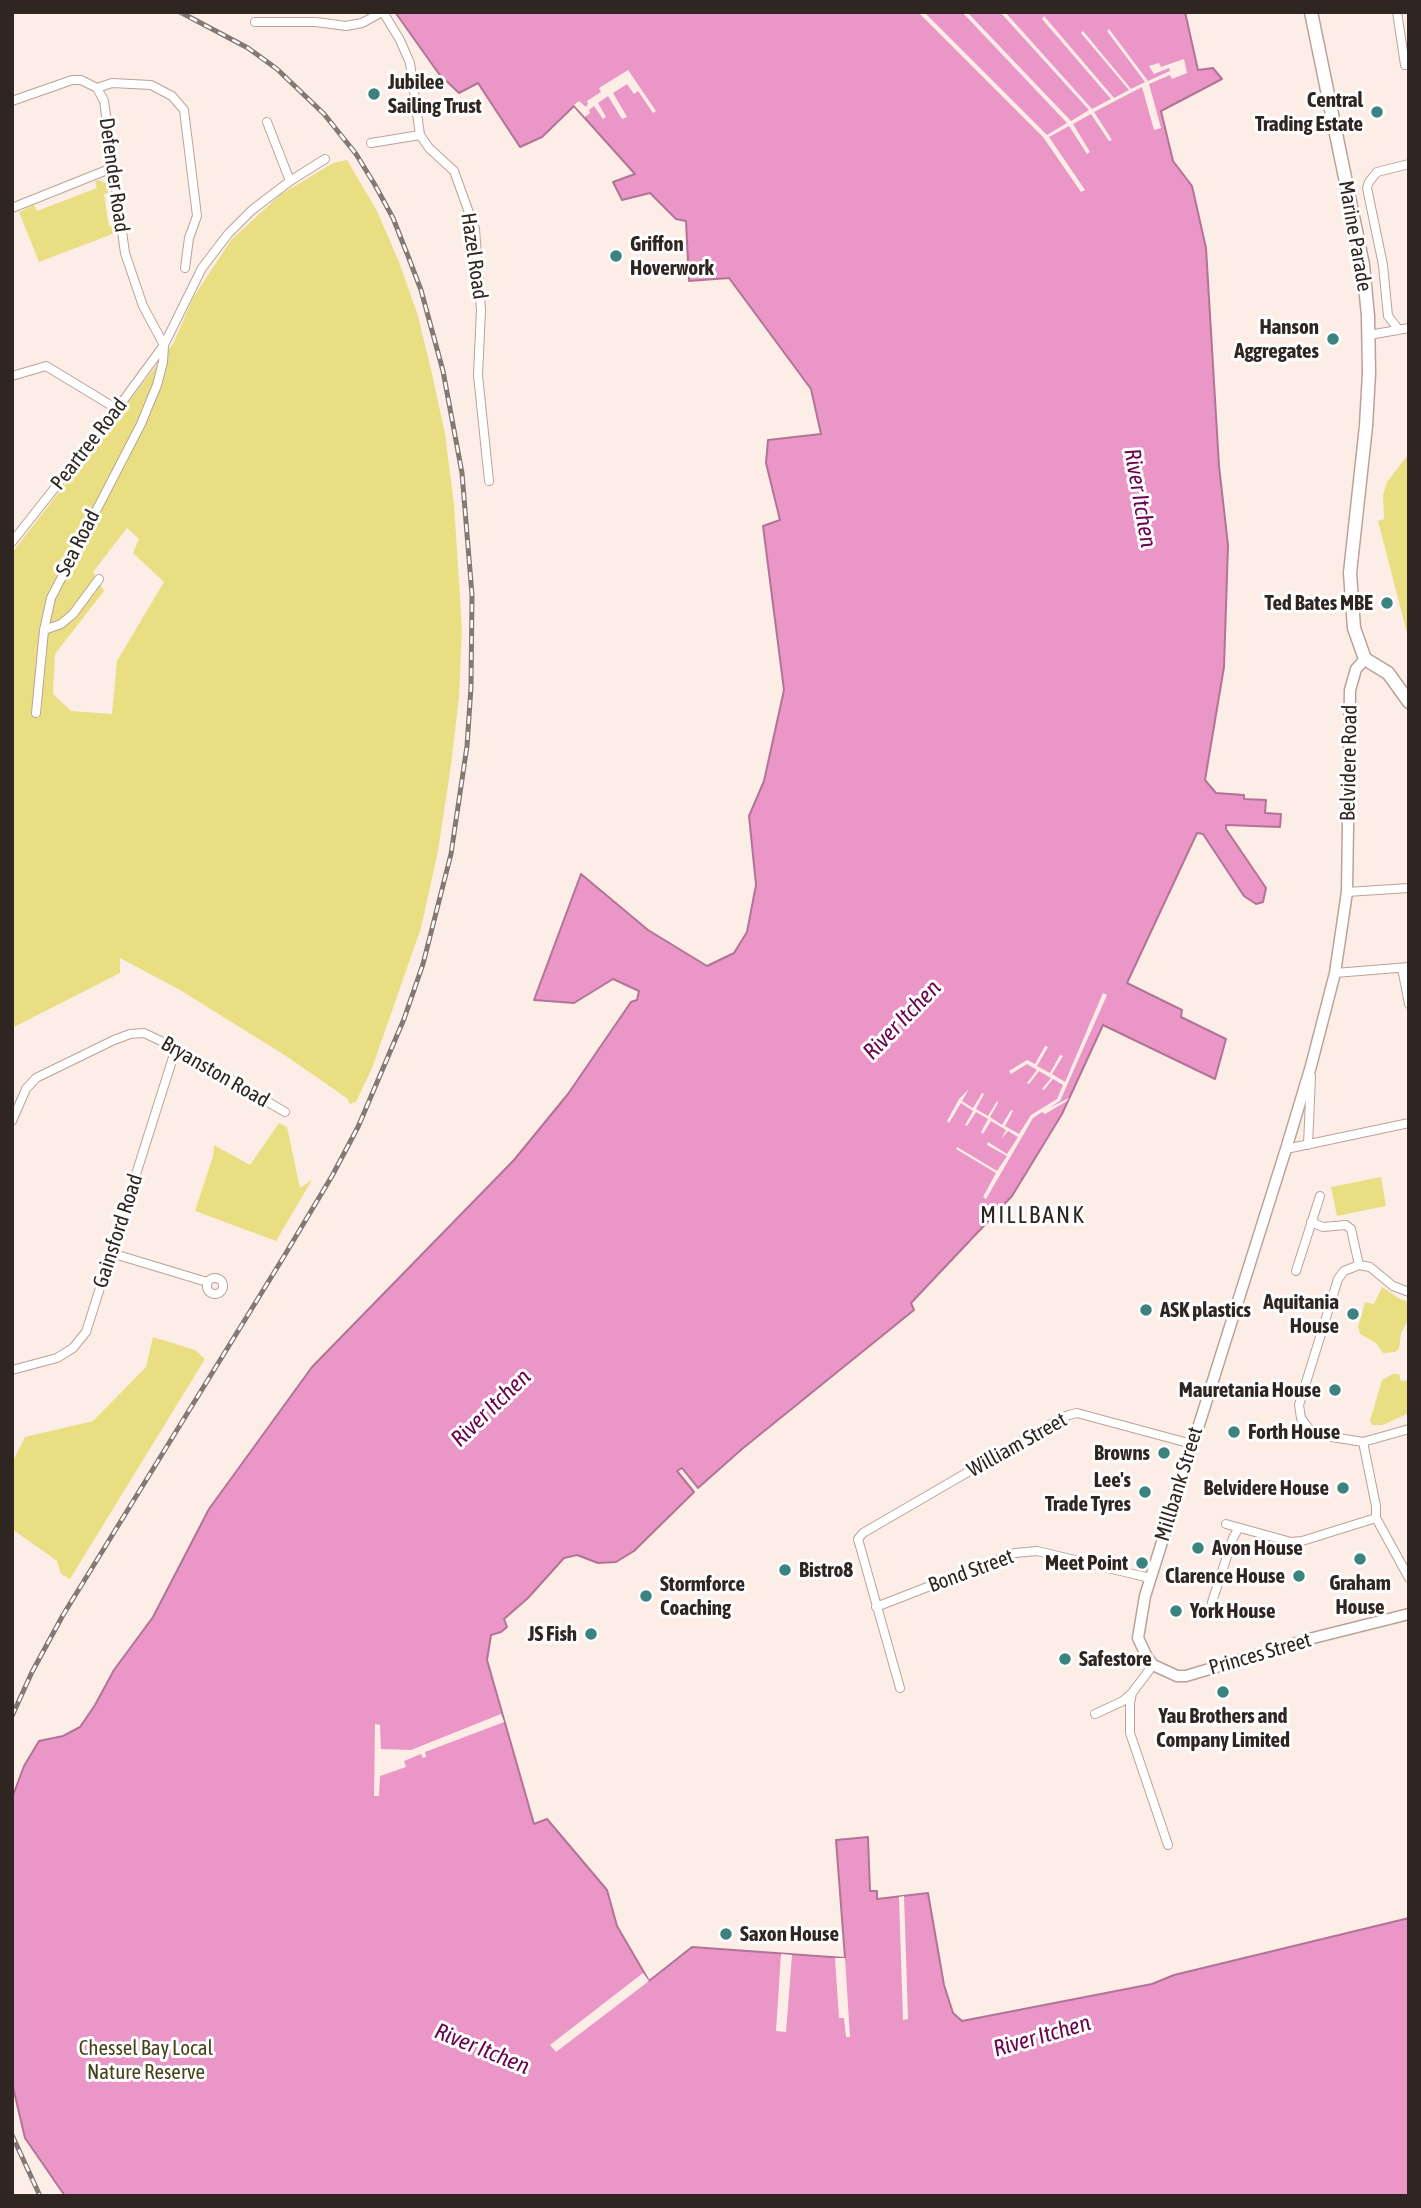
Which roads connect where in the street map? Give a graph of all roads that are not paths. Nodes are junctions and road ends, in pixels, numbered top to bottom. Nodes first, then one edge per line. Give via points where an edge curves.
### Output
1 (382, 12) edge
2 (1311, 12) edge
3 (1397, 12) edge
4 (255, 23) dead end
5 (1407, 65) edge
6 (97, 88) junction
7 (12, 101) edge
8 (267, 122) dead end
9 (420, 135) junction
10 (371, 143) dead end
11 (325, 159) dead end
12 (1409, 164) edge
13 (112, 168) junction
14 (290, 181) junction
15 (12, 208) edge
16 (186, 268) dead end
17 (1404, 329) edge
18 (1369, 335) junction
19 (164, 345) junction
20 (141, 375) junction
21 (12, 376) edge
22 (157, 385) junction
23 (117, 409) junction
24 (489, 481) dead end
25 (12, 542) edge
26 (99, 579) dead end
27 (44, 630) junction
28 (1365, 659) junction
29 (1409, 702) edge
30 (36, 713) dead end
31 (1409, 888) edge
32 (1347, 891) junction
33 (1405, 967) edge
34 (1335, 973) junction
35 (1409, 1004) edge
36 (176, 1048) junction
37 (1311, 1066) junction
38 (285, 1112) dead end
39 (12, 1121) edge
40 (1409, 1124) edge
41 (1308, 1145) junction
42 (1286, 1149) junction
43 (1320, 1196) dead end
44 (1311, 1222) junction
45 (111, 1253) junction
46 (1359, 1265) junction
47 (1296, 1271) dead end
48 (207, 1282) dead end
49 (1409, 1293) edge
50 (12, 1370) edge
51 (1409, 1429) edge
52 (1363, 1443) junction
53 (1192, 1444) junction
54 (1376, 1518) junction
55 (1226, 1524) dead end
56 (1238, 1529) junction
57 (1150, 1578) junction
58 (1409, 1578) edge
59 (1212, 1602) dead end
60 (876, 1607) junction
61 (1409, 1614) edge
62 (1153, 1665) junction
63 (900, 1688) dead end
64 (1132, 1693) junction
65 (1095, 1714) dead end
66 (1168, 1845) dead end

1 - 4 street via 346,26
1 - 9 street via 410,63
2 - 18 main road, Marine Parade via 1363,265
3 - 5 street
6 - 7 street, Defender Road via 72,80
6 - 13 street, Defender Road via 104,101
6 - 16 street via 112,83 151,85 172,96 184,110 197,216
8 - 14 street
9 - 10 street
9 - 24 street, Hazel Road via 454,171 475,229 481,310 478,375
11 - 14 street, Sea Road
12 - 17 street via 1377,172 1367,188 1388,316
13 - 15 street
13 - 19 street, Defender Road via 125,253 143,306
14 - 19 street, Sea Road via 252,210 208,260
17 - 18 street
18 - 28 main road, Marine Parade via 1363,464 1350,573 1354,628
19 - 20 street, Peartree Road
19 - 22 street, Sea Road
20 - 22 street
20 - 23 street, Peartree Road
21 - 23 street via 46,366
22 - 27 street, Sea Road via 51,598
23 - 25 street, Peartree Road
26 - 27 street via 73,614
27 - 30 street, Sea Road
28 - 29 main road via 1388,673
28 - 32 street, Belvidere Road via 1356,669 1350,690
31 - 32 street
32 - 34 street, Belvidere Road
33 - 34 street
33 - 35 street
34 - 37 street, Belvidere Road
36 - 38 street, Bryanston Road
36 - 39 street, Bryanston Road via 144,1033 114,1040 36,1078
36 - 45 street, Gainsford Road
37 - 41 street, Belvidere Road
37 - 42 street, Belvidere Road
40 - 41 street
41 - 42 street
42 - 53 street, Millbank Street
43 - 44 street
44 - 46 street via 1351,1229
44 - 47 street
45 - 48 street
45 - 50 street, Gainsford Road via 86,1332 73,1348 57,1358
46 - 49 street via 1370,1267
46 - 52 street via 1338,1279 1299,1405 1301,1419 1313,1433
51 - 52 street
52 - 54 street
53 - 57 street, Millbank Street
53 - 60 street, William Street via 1077,1413 1060,1418 863,1533 858,1539
54 - 56 street via 1291,1542
54 - 58 street
55 - 56 street
56 - 59 street
57 - 60 street, Bond Street via 1037,1551 1015,1553
57 - 62 street, Millbank Street via 1138,1638
60 - 63 street
61 - 62 street, Princes Street via 1186,1676
62 - 64 street
64 - 65 street
64 - 66 street via 1130,1733

